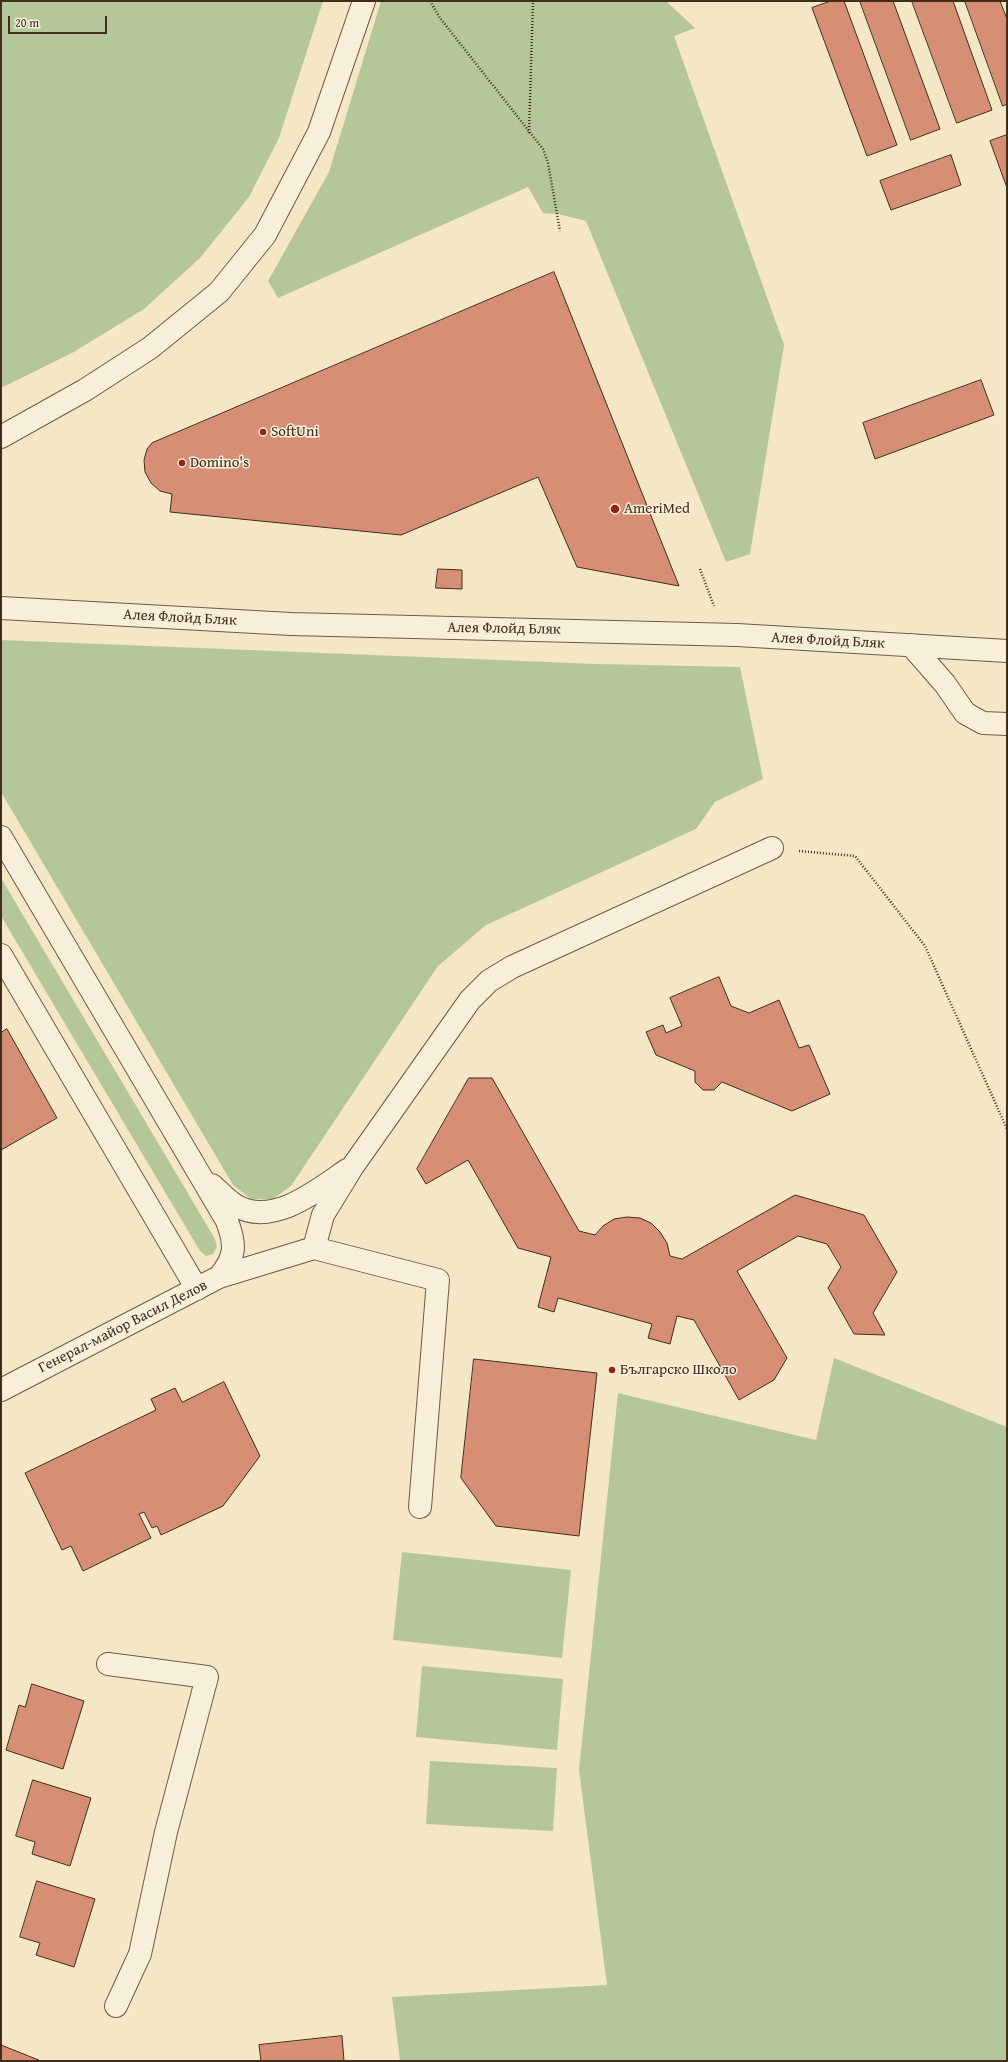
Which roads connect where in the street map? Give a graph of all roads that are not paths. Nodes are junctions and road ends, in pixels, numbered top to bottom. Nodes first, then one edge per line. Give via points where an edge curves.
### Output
1 (364, 1) edge
2 (1, 437) edge
3 (1, 608) edge
4 (911, 645) junction
5 (1007, 651) edge
6 (1007, 724) edge
7 (1, 837) edge
8 (772, 848) road end
9 (1, 955) edge
10 (353, 1166) junction
11 (199, 1174) junction
12 (314, 1248) junction
13 (218, 1278) junction
14 (197, 1289) junction
15 (1, 1390) edge
16 (420, 1507) dead end
17 (108, 1664) dead end
18 (116, 2006) dead end

1 - 2 street via 319,132 265,235 219,292 150,348 85,390
3 - 4 street, Алея Флойд Бляк via 291,624 724,635
4 - 5 street, Алея Флойд Бляк
4 - 6 street via 945,684 965,713 983,723
7 - 11 street
8 - 10 street via 512,967 489,981 470,1000
9 - 14 street
10 - 11 street via 313,1193 282,1209 258,1212 236,1206
10 - 12 street via 323,1215
11 - 13 street, Генерал-майор Васил Делов via 233,1237 233,1252 229,1265
12 - 13 street
12 - 16 street via 438,1280
13 - 14 street, Генерал-майор Васил Делов
14 - 15 street, Генерал-майор Васил Делов
17 - 18 street via 207,1677 166,1832 140,1954

